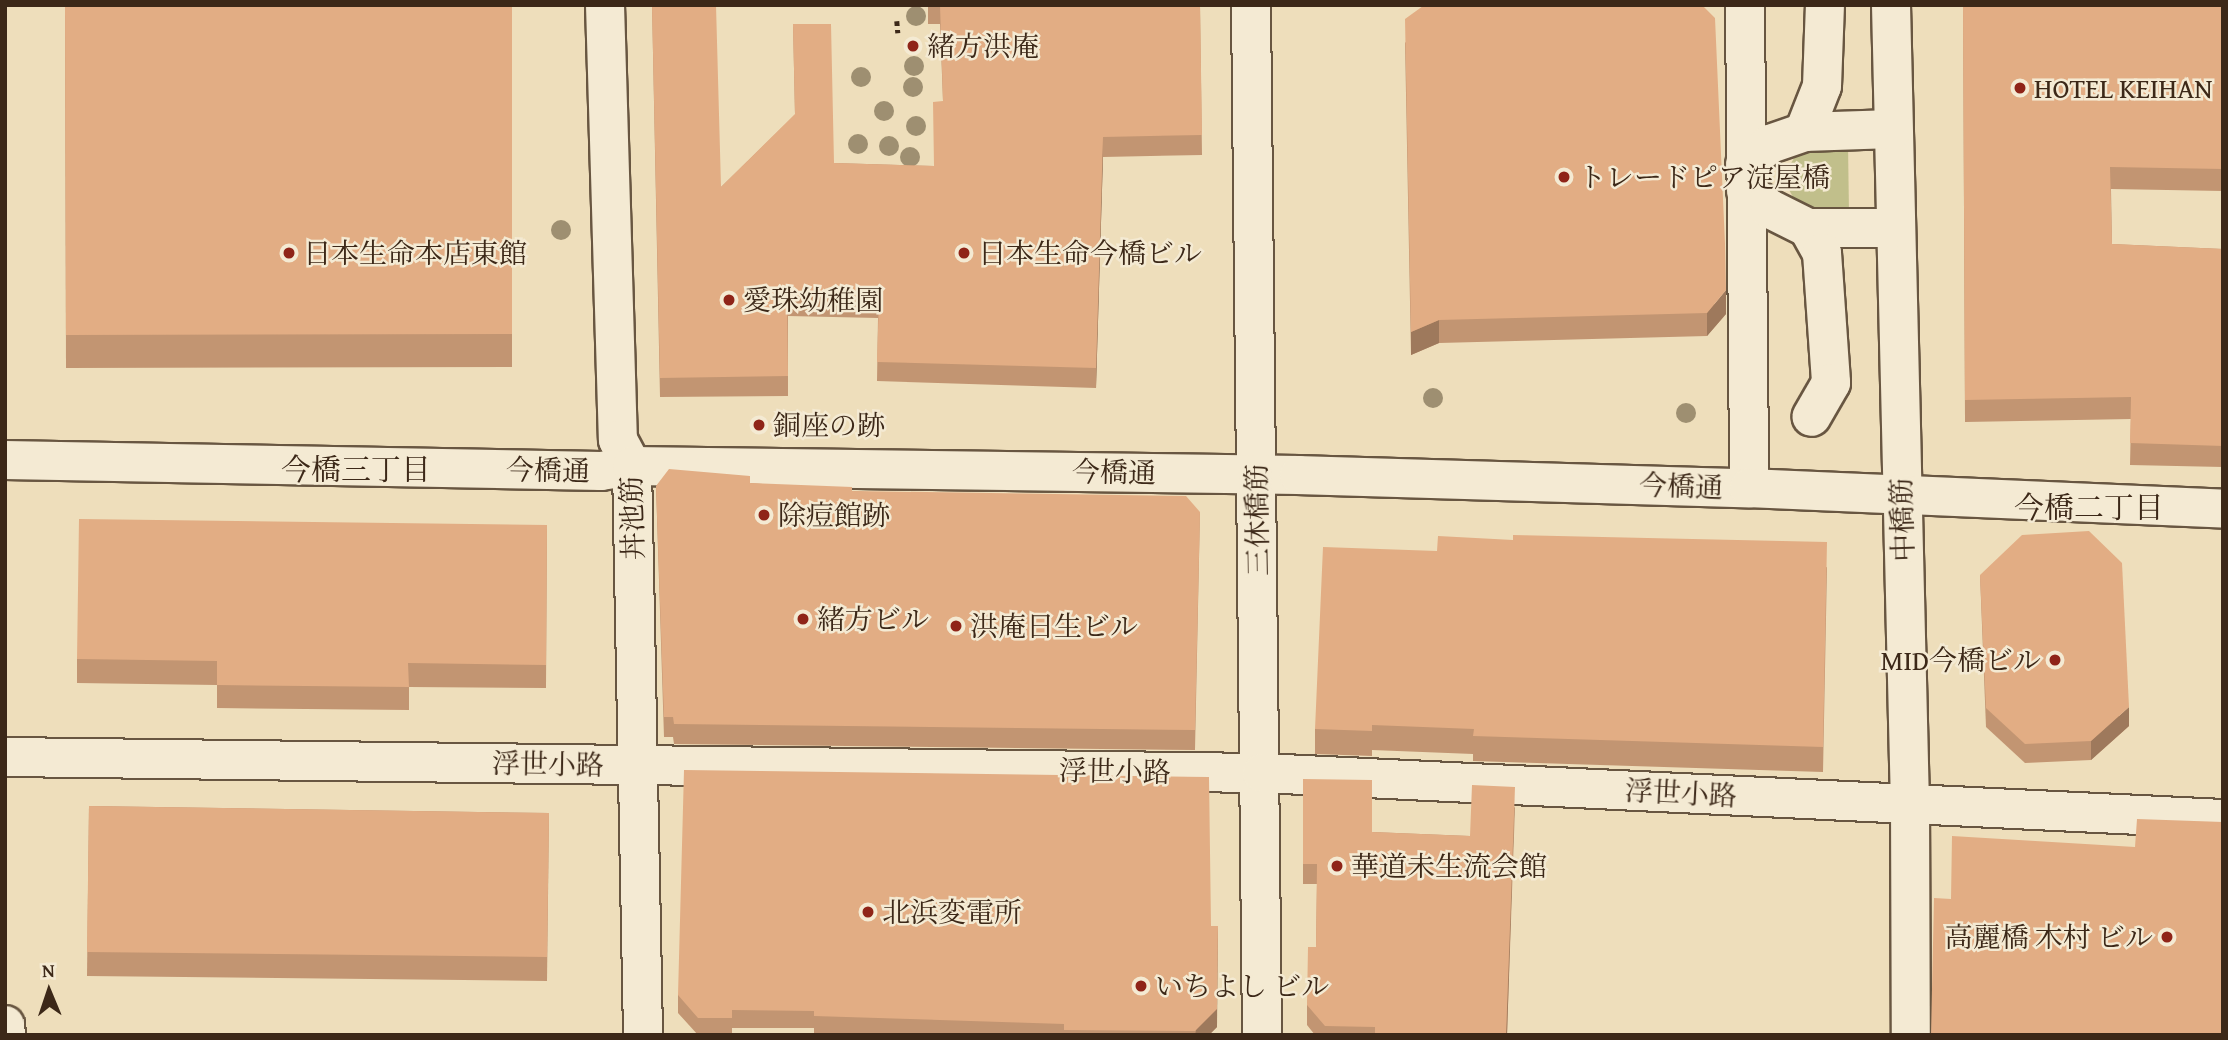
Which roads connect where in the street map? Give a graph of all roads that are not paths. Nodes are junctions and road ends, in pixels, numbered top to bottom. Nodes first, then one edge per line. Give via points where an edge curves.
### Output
1 (605, 5) edge
2 (1251, 5) edge
3 (1745, 5) edge
4 (1825, 5) edge
5 (1891, 5) edge
6 (1893, 129) junction
7 (1804, 132) junction
8 (1746, 177) junction
9 (1808, 228) junction
10 (1895, 228) junction
11 (1811, 417) dead end
12 (5, 460) edge
13 (632, 466) junction
14 (1256, 474) junction
15 (1749, 488) junction
16 (1901, 495) junction
17 (2223, 509) edge
18 (5, 757) edge
19 (637, 765) junction
20 (1262, 774) junction
21 (1910, 803) junction
22 (2223, 819) edge
23 (5, 1025) edge
24 (6, 1035) edge
25 (643, 1035) edge
26 (1262, 1035) edge
27 (1911, 1035) edge

1 - 13 street, 丼池筋 via 618,440
2 - 14 street, 三休橋筋
3 - 8 street
4 - 7 street via 1822,86
5 - 6 street, 中橋筋
6 - 7 street
6 - 10 street, 中橋筋
7 - 8 street via 1770,144
8 - 9 street via 1770,209
8 - 15 street
9 - 10 street
9 - 11 street via 1822,253 1831,383
10 - 16 street, 中橋筋
12 - 13 street, 今橋通 via 601,471
13 - 14 street, 今橋通
13 - 19 street, 丼池筋
14 - 15 street, 今橋通
14 - 20 street, 三休橋筋
15 - 16 street, 今橋通
16 - 17 street, 今橋通
16 - 21 street, 中橋筋
18 - 19 street, 浮世小路
19 - 20 street, 浮世小路
19 - 25 street, 丼池筋
20 - 21 street, 浮世小路
20 - 26 street, 三休橋筋
21 - 22 street, 浮世小路
21 - 27 street, 中橋筋
23 - 24 street

